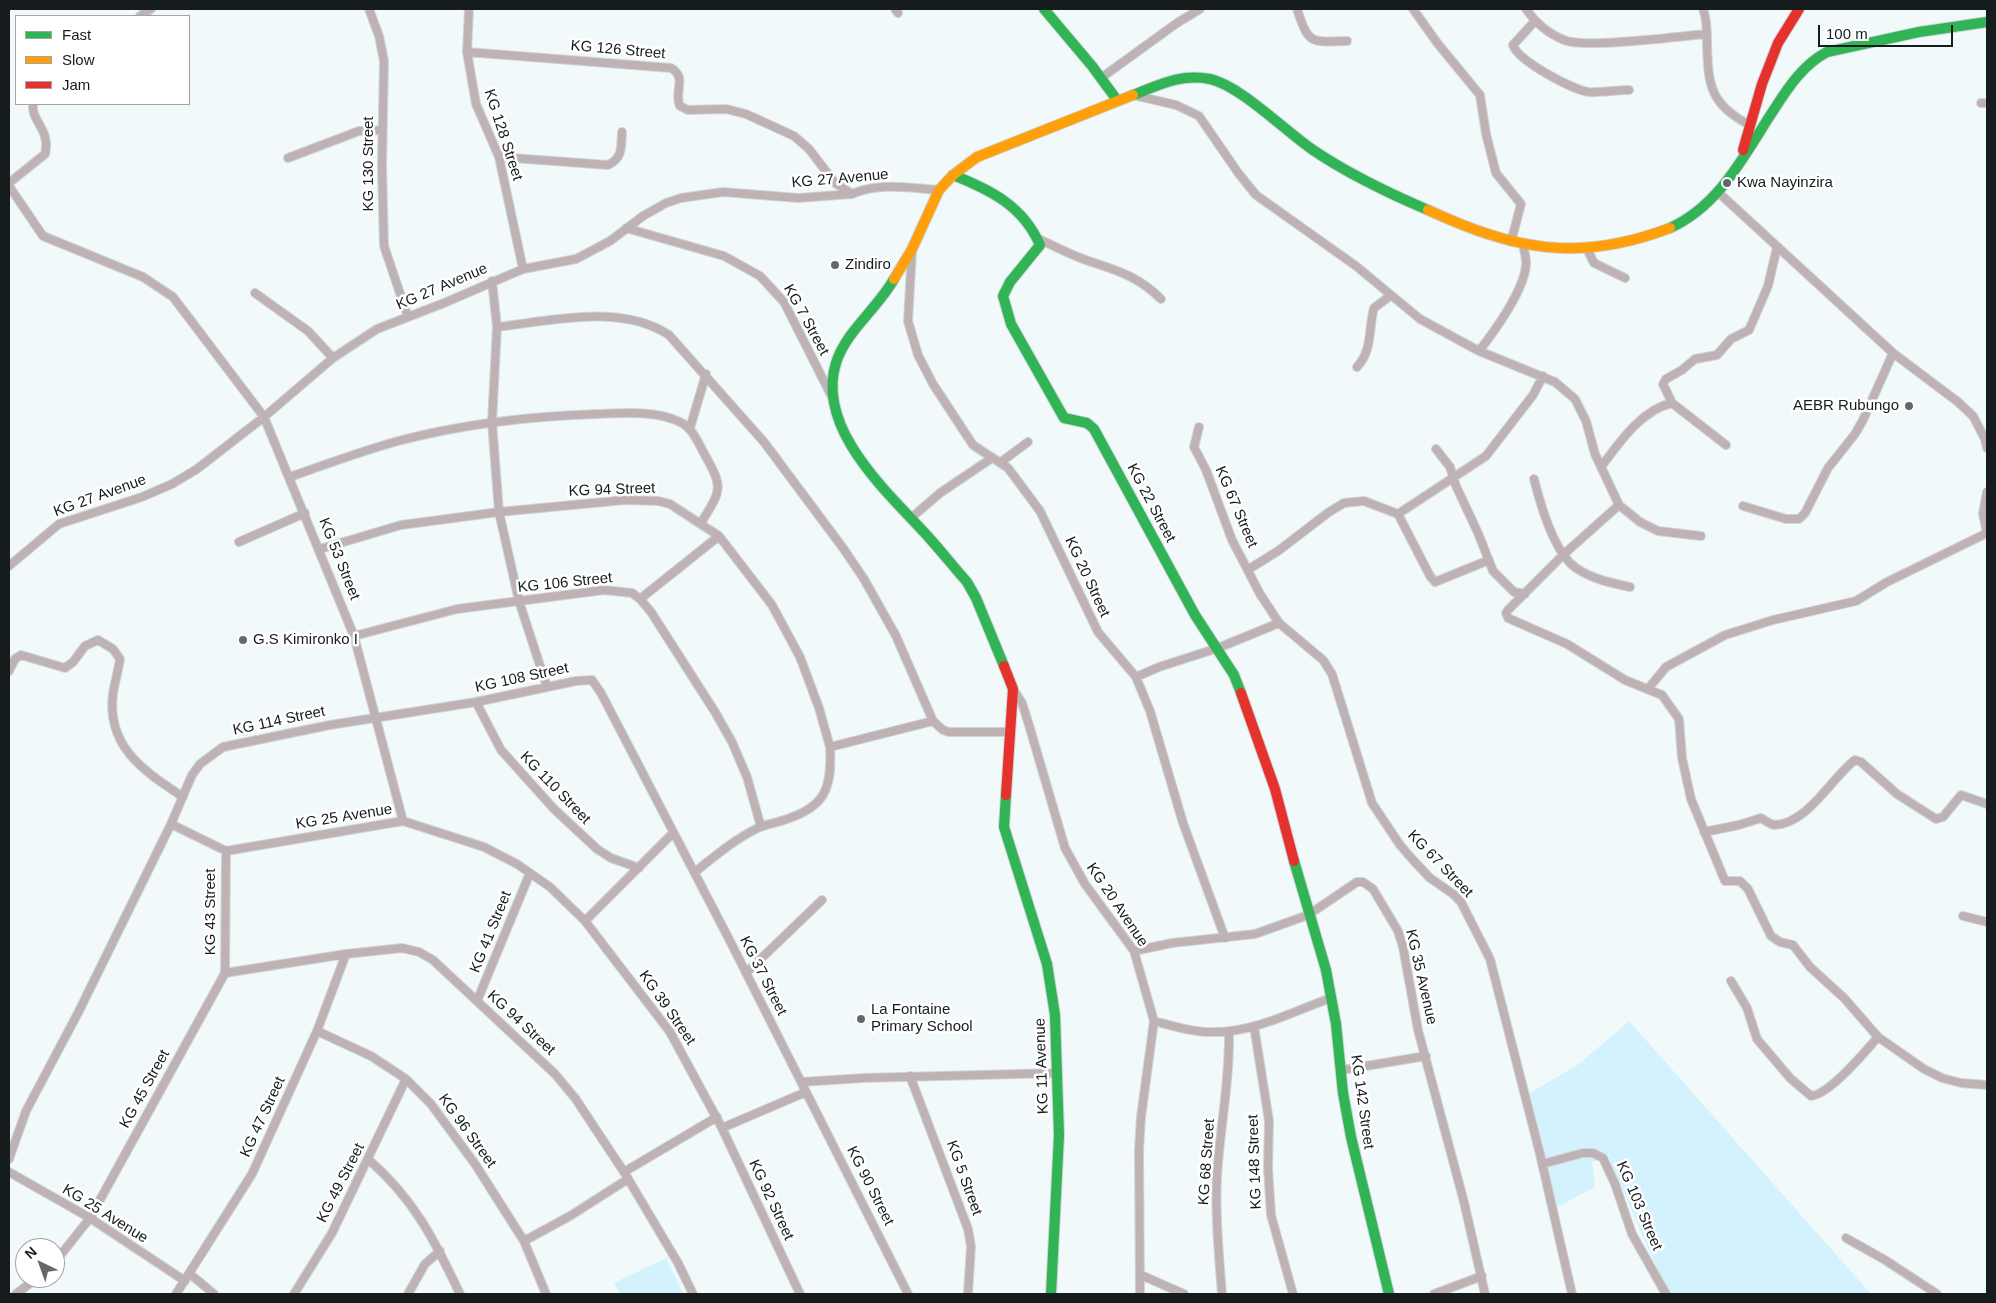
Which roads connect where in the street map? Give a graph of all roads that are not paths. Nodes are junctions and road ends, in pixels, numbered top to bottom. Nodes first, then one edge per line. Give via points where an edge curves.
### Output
1 (369, 9) edge
2 (469, 9) edge
3 (1044, 9) edge
4 (1200, 9) edge
5 (1297, 9) edge
6 (1413, 9) edge
7 (1526, 9) edge
8 (1703, 9) edge
9 (1799, 9) edge
10 (1535, 21) junction
11 (1987, 22) edge
12 (1707, 34) junction
13 (1347, 41) dead end
14 (467, 52) junction
15 (1101, 78) junction
16 (1629, 90) dead end
17 (1132, 95) junction
18 (1117, 100) junction
19 (33, 105) edge
20 (1750, 125) junction
21 (382, 130) junction
22 (622, 132) dead end
23 (499, 157) junction
24 (288, 158) dead end
25 (1734, 169) junction
26 (953, 175) junction
27 (9, 184) edge
28 (939, 190) junction
29 (852, 194) junction
30 (1718, 194) junction
31 (626, 228) junction
32 (1037, 238) junction
33 (1511, 242) junction
34 (1523, 244) junction
35 (1586, 247) junction
36 (1777, 247) junction
37 (912, 249) junction
38 (523, 269) junction
39 (1625, 278) dead end
40 (492, 281) junction
41 (255, 293) dead end
42 (1390, 296) junction
43 (1160, 299) dead end
44 (408, 317) junction
45 (497, 327) junction
46 (1479, 351) junction
47 (1893, 353) junction
48 (333, 358) junction
49 (1357, 367) dead end
50 (706, 374) junction
51 (1543, 376) junction
52 (834, 402) junction
53 (1672, 403) junction
54 (264, 417) junction
55 (492, 422) junction
56 (1199, 427) dead end
57 (690, 428) junction
58 (1986, 439) edge
59 (1028, 442) dead end
60 (1726, 445) dead end
61 (1436, 448) dead end
62 (1987, 448) edge
63 (992, 458) junction
64 (1001, 462) junction
65 (1601, 466) junction
66 (1453, 476) junction
67 (290, 477) junction
68 (1534, 479) dead end
69 (1987, 492) edge
70 (1619, 505) junction
71 (1743, 506) dead end
72 (499, 512) junction
73 (305, 513) junction
74 (1398, 514) junction
75 (911, 518) junction
76 (701, 522) junction
77 (1987, 533) edge
78 (719, 536) junction
79 (1701, 536) dead end
80 (239, 542) dead end
81 (320, 549) junction
82 (1563, 555) junction
83 (1489, 560) junction
84 (9, 566) edge
85 (1249, 569) junction
86 (1630, 587) dead end
87 (1525, 594) junction
88 (640, 599) junction
89 (519, 601) junction
90 (1278, 623) junction
91 (354, 636) junction
92 (1218, 648) junction
93 (9, 672) edge
94 (1136, 677) junction
95 (547, 687) junction
96 (1013, 689) junction
97 (1648, 689) junction
98 (476, 702) junction
99 (376, 716) junction
100 (933, 721) junction
101 (1010, 732) junction
102 (830, 747) junction
103 (183, 797) junction
104 (1987, 804) edge
105 (403, 821) junction
106 (171, 824) junction
107 (761, 826) junction
108 (1704, 832) junction
109 (674, 833) junction
110 (226, 851) junction
111 (639, 868) junction
112 (695, 872) junction
113 (530, 873) junction
114 (822, 900) dead end
115 (1308, 915) junction
116 (1963, 916) dead end
117 (585, 921) junction
118 (1987, 922) edge
119 (1225, 938) junction
120 (1134, 951) junction
121 (346, 954) junction
122 (224, 973) junction
123 (746, 973) junction
124 (1731, 981) dead end
125 (1331, 998) junction
126 (478, 1001) junction
127 (1154, 1022) junction
128 (1254, 1026) junction
129 (316, 1031) junction
130 (1229, 1032) junction
131 (1878, 1037) junction
132 (1426, 1056) junction
133 (1342, 1070) junction
134 (1058, 1072) junction
135 (910, 1076) junction
136 (406, 1079) junction
137 (802, 1082) junction
138 (1987, 1085) edge
139 (806, 1092) junction
140 (717, 1118) junction
141 (722, 1128) junction
142 (9, 1159) edge
143 (369, 1160) junction
144 (1542, 1164) junction
145 (9, 1172) edge
146 (626, 1176) junction
147 (90, 1218) junction
148 (1846, 1238) dead end
149 (524, 1241) junction
150 (65, 1249) edge
151 (440, 1251) junction
152 (1141, 1275) junction
153 (1482, 1276) junction
154 (188, 1278) junction
155 (176, 1294) edge
156 (214, 1294) edge
157 (294, 1294) edge
158 (408, 1294) edge
159 (460, 1294) edge
160 (546, 1294) edge
161 (693, 1294) edge
162 (800, 1294) edge
163 (908, 1294) edge
164 (968, 1294) edge
165 (1051, 1294) edge
166 (1140, 1294) edge
167 (1184, 1294) edge
168 (1222, 1294) edge
169 (1293, 1294) edge
170 (1388, 1294) edge
171 (1434, 1294) edge
172 (1485, 1294) edge
173 (1572, 1294) edge
174 (1666, 1294) edge
175 (1937, 1294) edge

1 - 21 street, KG 130 Street via 384,61
2 - 14 street, KG 128 Street
3 - 15 main road
4 - 15 street
5 - 13 street via 1310,39 1318,42
6 - 33 street via 1480,95 1496,173 1522,204
7 - 10 street
8 - 12 street
9 - 20 main road via 1778,43
10 - 12 street via 1565,41 1601,42
10 - 16 street via 1513,45 1524,57 1579,90
11 - 25 main road via 1919,32 1827,52 1814,59 1787,89
12 - 20 street via 1708,69 1718,102 1724,110
14 - 23 street, KG 128 Street via 476,104
14 - 29 street, KG 126 Street via 671,68 680,80 680,106 688,110 726,109 746,114 794,136 809,149 835,183
15 - 18 main road
17 - 18 main road
17 - 33 main road via 1178,78 1198,77 1218,82 1237,92 1338,167 1416,205
17 - 42 street via 1176,105 1200,116 1256,195 1356,266
18 - 26 main road via 977,157
19 - 27 street via 33,113 44,129 45,154
20 - 25 main road
21 - 24 street via 359,131
21 - 44 street, KG 130 Street via 384,246
22 - 23 street via 620,156 608,165
23 - 38 street, KG 128 Street
25 - 30 main road
26 - 28 main road
26 - 32 main road via 989,188 1011,203
27 - 54 street, KG 53 Street via 42,236 143,277 173,298
28 - 29 street, KG 27 Avenue via 888,186
28 - 37 main road
29 - 31 street, KG 27 Avenue via 798,198 723,192 695,195 666,203
30 - 35 main road via 1694,216 1666,230 1611,246
30 - 36 street
31 - 38 street, KG 27 Avenue via 610,242 576,259
31 - 52 street, KG 7 Street via 724,256 760,276 784,302
32 - 43 street via 1146,284
32 - 92 main road, KG 22 Street via 1040,245 1035,254 1004,291 1009,319 1064,418 1087,423 1094,429 1182,593
33 - 34 main road
34 - 35 main road via 1541,248
34 - 46 street via 1526,265 1521,282 1501,322
35 - 39 street via 1594,263
36 - 47 street
36 - 53 street via 1768,286 1751,327 1731,339 1717,355 1695,359 1666,379 1664,390
37 - 52 main road via 890,287 844,346 836,363
37 - 63 street, KG 20 Street via 908,321 918,355 973,445
38 - 40 street, KG 27 Avenue
40 - 44 street, KG 27 Avenue
40 - 45 street
41 - 48 street via 308,332
42 - 46 street via 1420,319
42 - 49 street via 1374,308 1368,349 1365,359
44 - 48 street, KG 27 Avenue via 367,334
45 - 50 street via 606,317 633,320 655,326 669,335
45 - 55 street
46 - 51 street
47 - 58 street via 1958,402 1973,416
47 - 71 street via 1863,420 1828,468 1805,513 1799,519 1786,519
48 - 54 street, KG 27 Avenue
50 - 57 street
50 - 100 street via 764,442 864,579 903,652
51 - 65 street via 1575,398
51 - 66 street via 1495,447
52 - 75 main road via 839,421 867,471
53 - 60 street
53 - 65 street via 1659,406 1643,418
54 - 67 street, KG 53 Street
54 - 84 street, KG 27 Avenue via 197,469 172,484 112,508 59,524
55 - 57 street via 568,415 653,415
55 - 67 street via 401,441
55 - 72 street
56 - 85 street, KG 67 Street via 1194,447 1232,540
57 - 76 street via 717,477 719,488
58 - 62 street
59 - 64 street
61 - 66 street
63 - 64 street, KG 20 Street
63 - 75 street via 940,493
64 - 94 street, KG 20 Street via 1040,511 1098,632
65 - 70 street
66 - 74 street
66 - 83 street
67 - 73 street, KG 53 Street
68 - 82 street
69 - 77 street via 1983,514
70 - 79 street via 1658,531
70 - 82 street
72 - 76 street, KG 94 Street via 626,500 658,501 681,509
72 - 81 street, KG 94 Street via 401,525
72 - 89 street
73 - 80 street
73 - 81 street, KG 53 Street
74 - 83 street via 1435,582
74 - 85 street via 1364,501 1344,503 1278,552
75 - 96 main road via 967,582
76 - 78 street, KG 94 Street
77 - 97 street via 1856,600 1773,620 1724,636 1666,667
78 - 88 street
78 - 102 street, KG 94 Street via 772,604 789,634 819,708
81 - 91 street, KG 53 Street
82 - 86 street via 1586,575
82 - 87 street
83 - 87 street via 1502,583 1514,592
85 - 90 street, KG 67 Street
87 - 97 street via 1508,610 1508,618 1558,639 1625,680
88 - 89 street, KG 106 Street via 632,593 604,590
88 - 107 street via 679,654 732,742 747,777
89 - 91 street, KG 106 Street via 457,609
89 - 95 street
90 - 92 street
90 - 144 street, KG 67 Street via 1323,660 1332,674 1367,791 1378,812 1413,860 1461,902 1483,944 1490,959
91 - 99 street, KG 53 Street
92 - 94 street
92 - 115 main road, KG 22 Street via 1240,690 1275,789
93 - 103 street via 15,659 21,655 65,668 90,642 98,640 113,649 120,659 113,694 117,738 142,768
94 - 119 street, KG 20 Street via 1150,711 1183,823
95 - 98 street, KG 108 Street
95 - 109 street, KG 108 Street via 592,680
96 - 101 main road, KG 11 Avenue
96 - 120 street, KG 20 Avenue via 1022,703 1065,848 1085,884
97 - 108 street via 1662,695 1679,719 1686,782
98 - 99 street, KG 108 Street
98 - 111 street, KG 110 Street via 501,750 554,809 597,849
99 - 103 street, KG 114 Street via 223,747 200,764
99 - 105 street, KG 53 Street
100 - 101 street via 949,732
100 - 102 street
101 - 134 main road, KG 11 Avenue via 1004,816 1007,843 1047,964 1055,1015
102 - 107 street via 830,782 816,803 807,811
103 - 106 street, KG 114 Street
104 - 108 street via 1961,795 1943,817 1936,819 1897,794 1855,760 1811,806 1788,820 1773,825 1758,818
105 - 110 street, KG 25 Avenue
105 - 113 street, KG 25 Avenue via 484,847
106 - 110 street
106 - 142 street via 26,1111
107 - 112 street via 732,842
108 - 131 street via 1725,881 1740,881 1748,889 1771,936 1793,945
109 - 111 street
109 - 112 street
110 - 122 street, KG 43 Street
111 - 117 street
112 - 123 street, KG 37 Street
113 - 117 street, KG 25 Avenue via 559,894
113 - 126 street, KG 41 Street
114 - 123 street
115 - 119 street, KG 35 Avenue via 1255,934
115 - 125 main road, KG 142 Street via 1326,970
115 - 132 street, KG 35 Avenue via 1357,882 1373,889 1398,930
116 - 118 street
117 - 140 street, KG 39 Street via 670,1032
119 - 120 street, KG 35 Avenue via 1172,943
120 - 127 street, KG 20 Avenue
121 - 122 street, KG 94 Street
121 - 126 street, KG 94 Street via 402,948 420,952
121 - 129 street, KG 47 Street
122 - 147 street, KG 45 Street
123 - 137 street, KG 37 Street
124 - 131 street via 1747,1008 1757,1039 1790,1078 1811,1096 1816,1096 1837,1080
125 - 128 street
125 - 133 main road, KG 142 Street
126 - 146 street, KG 94 Street via 555,1074 596,1127
127 - 130 street via 1200,1031
127 - 152 street, KG 20 Avenue via 1139,1150
128 - 130 street
128 - 169 street, KG 148 Street via 1269,1121 1271,1215
129 - 136 street, KG 96 Street via 371,1056
129 - 154 street, KG 47 Street via 252,1174
130 - 168 street, KG 68 Street via 1228,1086 1216,1204
131 - 138 street via 1942,1078 1962,1084
132 - 133 street
132 - 153 street, KG 35 Avenue
133 - 170 main road, KG 142 Street via 1343,1093 1359,1176
134 - 135 street
134 - 165 main road, KG 11 Avenue via 1059,1135
135 - 137 street
135 - 164 street, KG 5 Street via 968,1229 971,1246
136 - 143 street, KG 49 Street
136 - 149 street, KG 96 Street via 450,1128
137 - 139 street, KG 37 Street
139 - 141 street
139 - 163 street, KG 90 Street
140 - 141 street, KG 92 Street
140 - 146 street
141 - 162 street, KG 92 Street
143 - 151 street via 410,1202
143 - 157 street, KG 49 Street via 332,1233
144 - 173 street, KG 67 Street
144 - 174 street, KG 103 Street via 1583,1153 1603,1158 1632,1234
145 - 147 street, KG 25 Avenue
146 - 149 street via 570,1216
146 - 161 street, KG 94 Street
147 - 150 street, KG 45 Street
147 - 154 street, KG 25 Avenue
148 - 175 street
149 - 160 street, KG 96 Street
151 - 158 street via 425,1264
151 - 159 street
152 - 166 street, KG 20 Avenue
152 - 167 street
153 - 171 street
153 - 172 street, KG 35 Avenue
154 - 155 street, KG 47 Street
154 - 156 street, KG 25 Avenue

